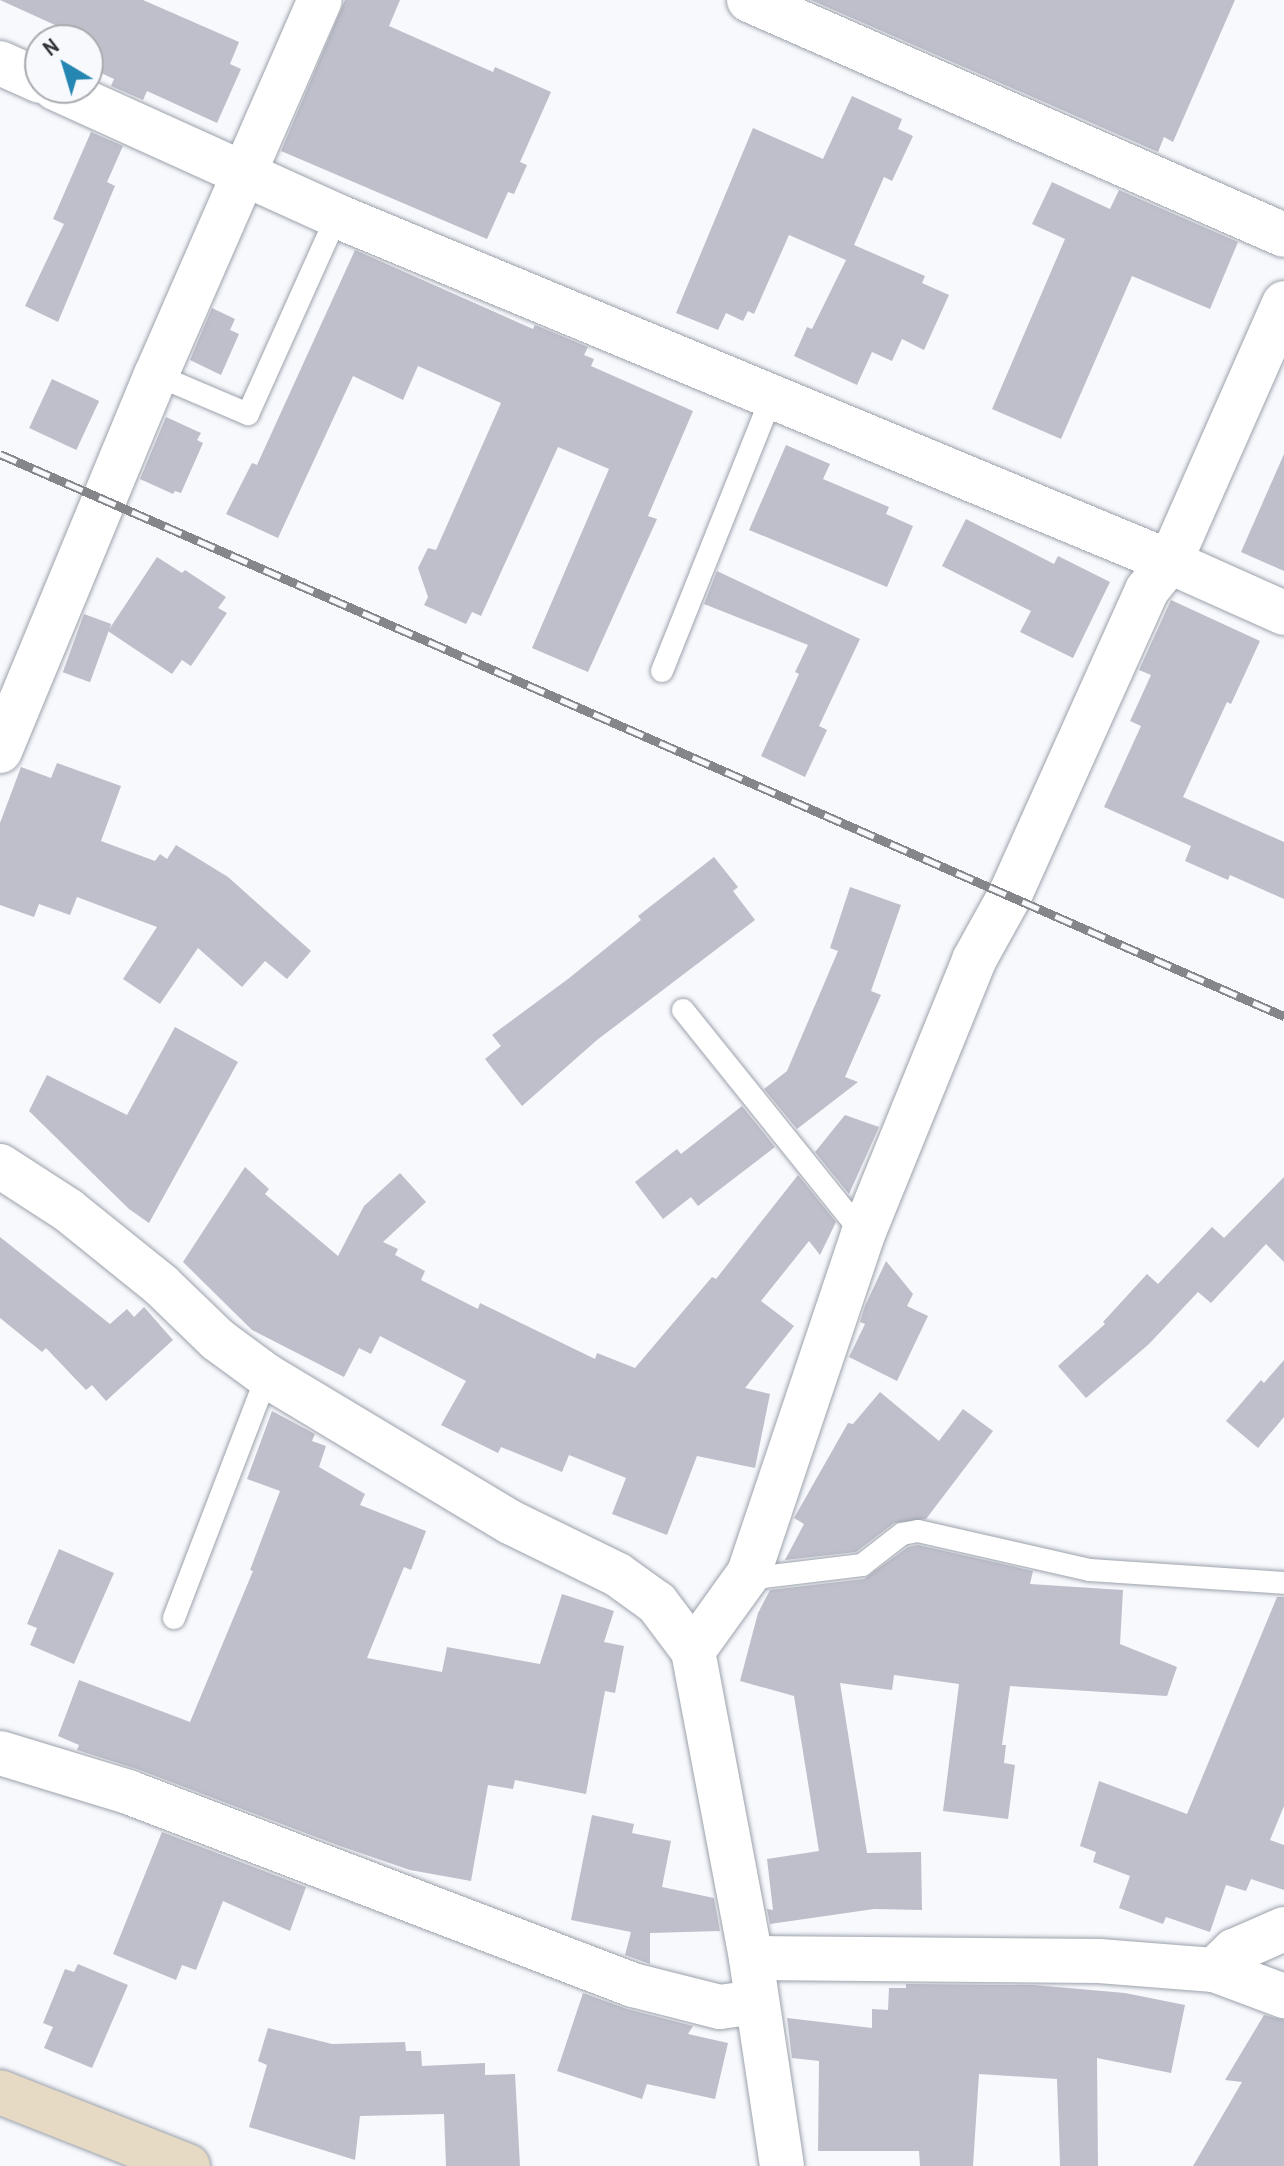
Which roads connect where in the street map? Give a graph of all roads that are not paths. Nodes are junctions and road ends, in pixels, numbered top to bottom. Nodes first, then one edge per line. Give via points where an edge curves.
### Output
1 (320, 0) edge
2 (749, 0) edge
3 (0, 63) edge
4 (24, 74) edge
5 (89, 104) edge
6 (242, 175) junction
7 (337, 216) junction
8 (1284, 235) edge
9 (1284, 303) edge
10 (156, 375) junction
11 (771, 398) junction
12 (1170, 562) junction
13 (1284, 613) edge
14 (662, 671) dead end
15 (0, 751) edge
16 (683, 1010) dead end
17 (0, 1166) edge
18 (863, 1234) junction
19 (267, 1376) junction
20 (749, 1573) junction
21 (1284, 1583) edge
22 (174, 1618) dead end
23 (693, 1651) junction
24 (0, 1753) edge
25 (1284, 1929) edge
26 (751, 1958) junction
27 (1214, 1970) junction
28 (1284, 1996) edge
29 (755, 2002) junction
30 (0, 2092) edge
31 (116, 2152) edge
32 (188, 2166) edge
33 (782, 2166) edge

1 - 6 street
2 - 8 street
3 - 4 street
5 - 6 street
6 - 7 street
6 - 10 street
7 - 10 lane via 248,414
7 - 11 street
9 - 12 street
10 - 15 street
11 - 12 street
11 - 14 lane
12 - 13 street
12 - 18 street via 1147,590 1010,895 974,960
16 - 18 lane
17 - 19 street via 68,1210
18 - 20 street
19 - 22 lane
19 - 23 street via 510,1522 618,1575 657,1603
20 - 21 lane via 763,1577 862,1565 902,1534 918,1531 1090,1570
20 - 23 street
23 - 26 street
24 - 29 street via 128,1792 633,1985 720,2007
25 - 27 street via 1234,1951
26 - 27 street via 1099,1961
26 - 29 street
27 - 28 street
29 - 33 street
30 - 31 main road
31 - 32 main road

